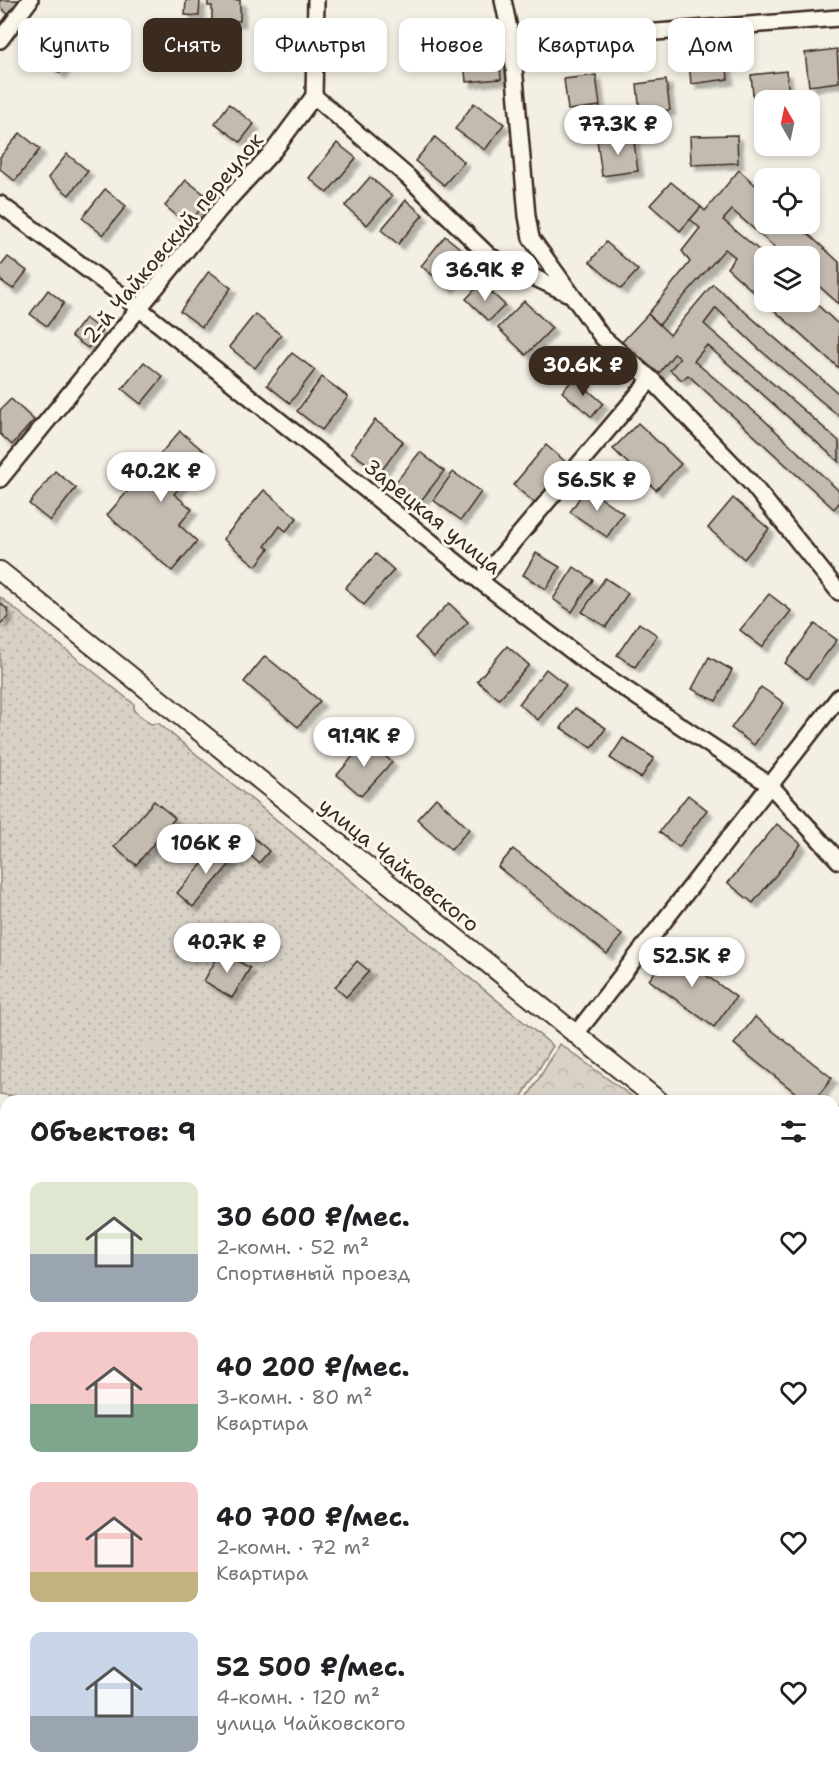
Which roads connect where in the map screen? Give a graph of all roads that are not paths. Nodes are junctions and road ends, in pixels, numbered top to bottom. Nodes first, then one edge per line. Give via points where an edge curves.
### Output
1 (30, 0) edge
2 (316, 0) edge
3 (503, 0) edge
4 (839, 18) edge
5 (0, 40) edge
6 (512, 43) junction
7 (314, 96) junction
8 (0, 204) edge
9 (570, 294) junction
10 (140, 309) junction
11 (651, 379) junction
12 (0, 479) edge
13 (0, 571) edge
14 (480, 581) junction
15 (839, 592) edge
16 (839, 697) edge
17 (770, 785) junction
18 (839, 861) edge
19 (575, 1035) junction
20 (651, 1095) edge

1 - 5 street
2 - 7 street
3 - 6 street
4 - 6 street
6 - 9 street via 531,238
7 - 9 street via 408,177 489,256
7 - 10 street, 2-й Чайковский переулок via 274,150 219,210
8 - 10 street, Зарецкая улица
9 - 11 street via 602,337
10 - 12 street, 2-й Чайковский переулок
10 - 14 street, Зарецкая улица
11 - 14 street
11 - 15 street via 751,483
13 - 19 street, улица Чайковского
14 - 17 street, Зарецкая улица via 598,671
16 - 17 street
17 - 18 street, Зарецкая улица
17 - 19 street
19 - 20 street, улица Чайковского

